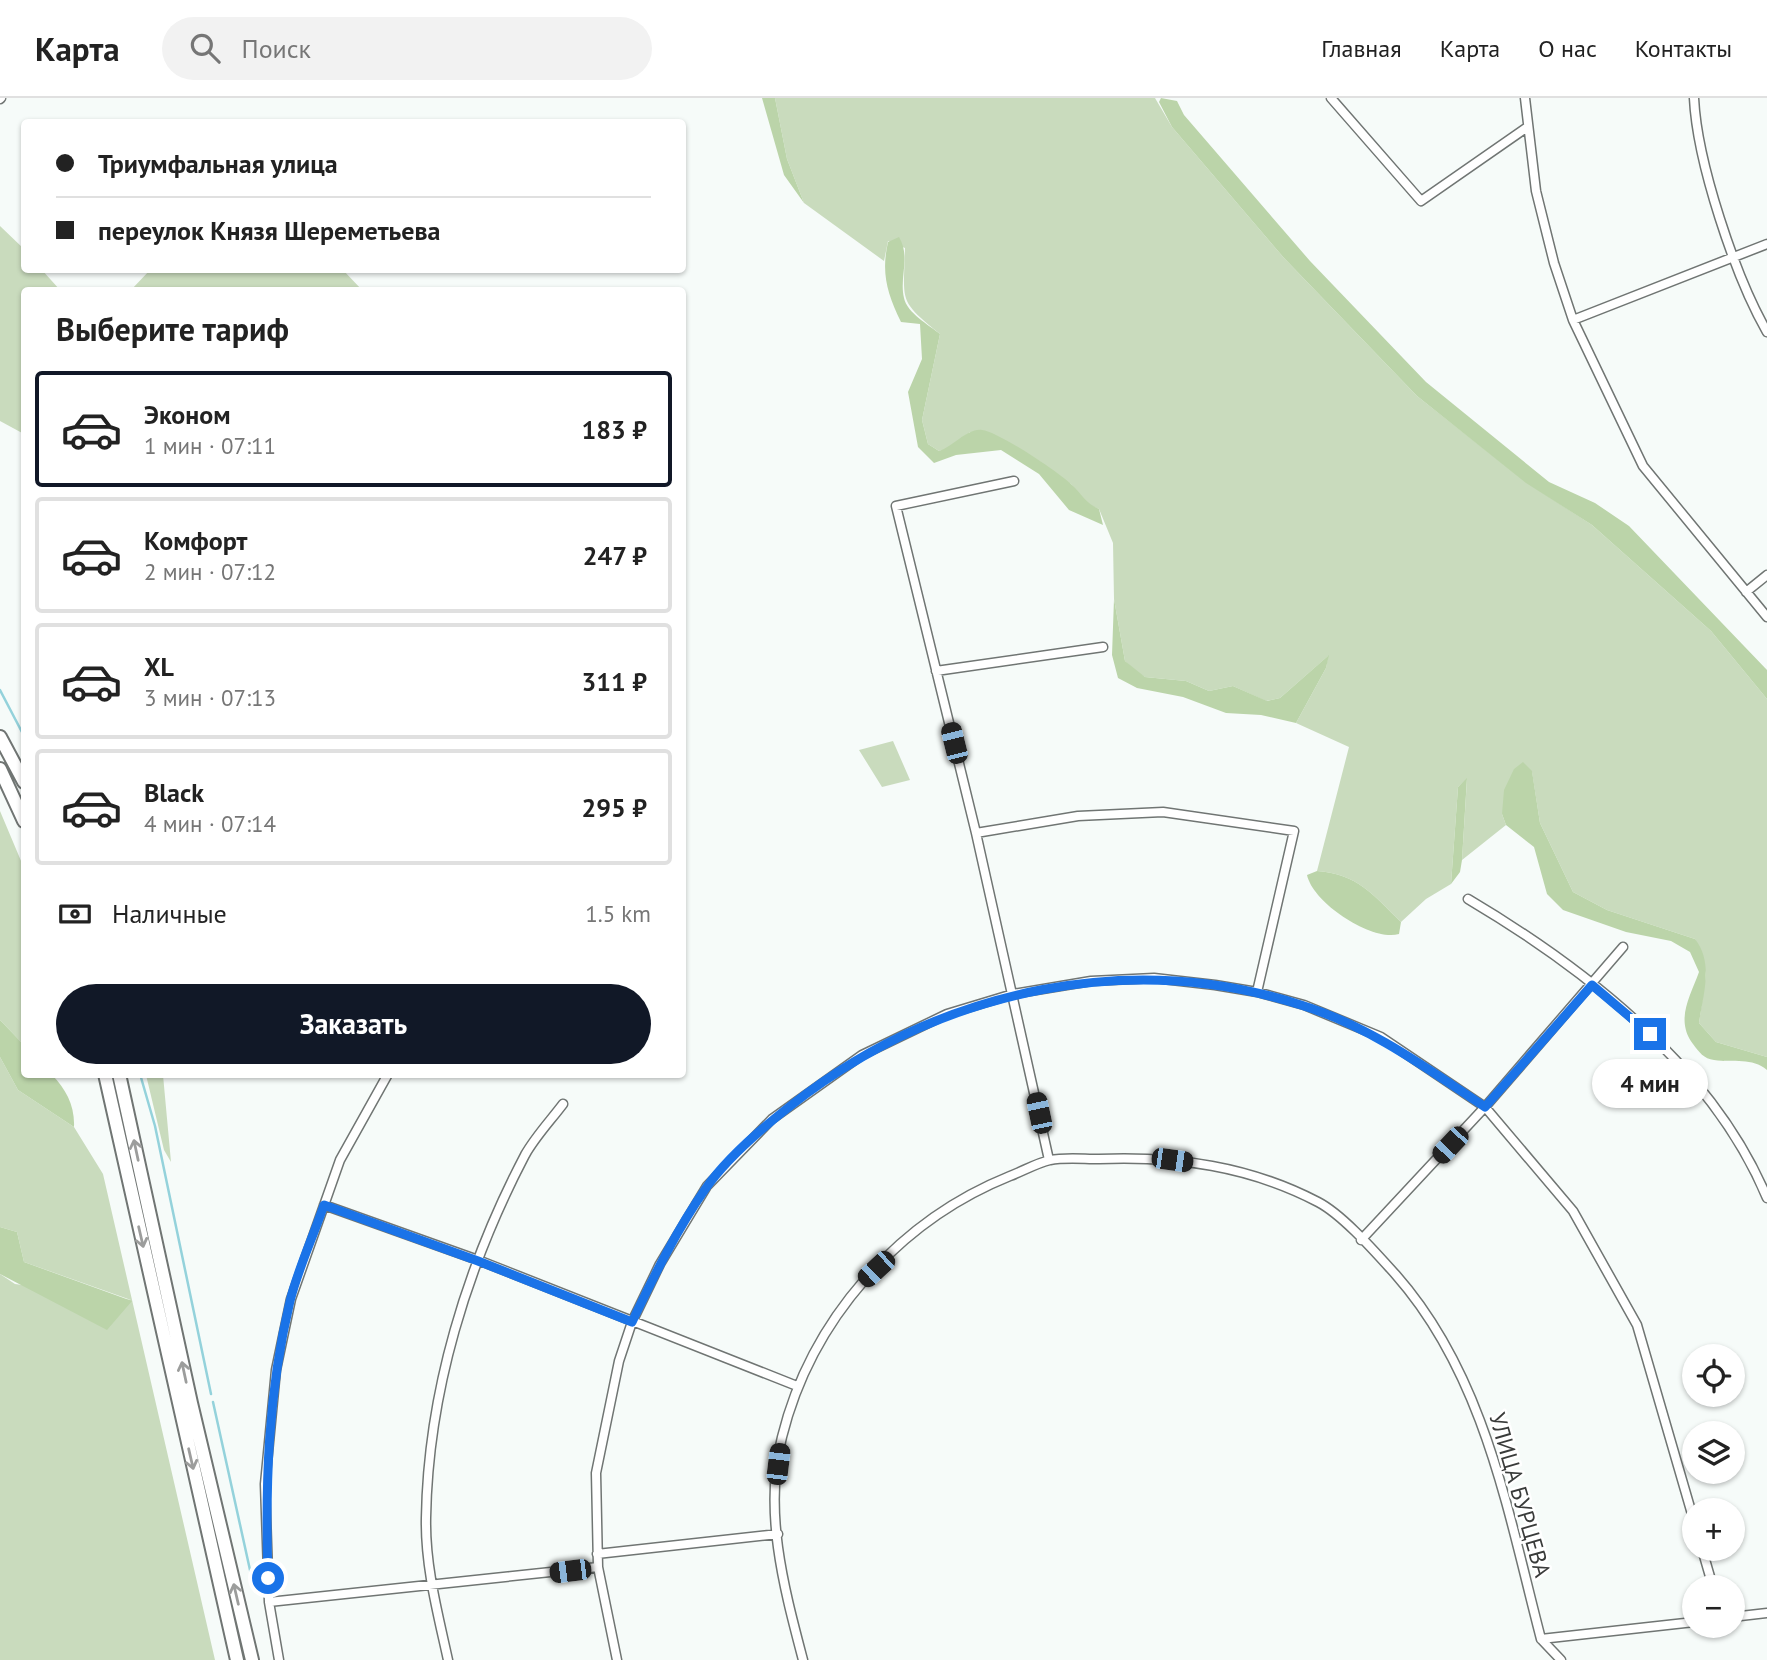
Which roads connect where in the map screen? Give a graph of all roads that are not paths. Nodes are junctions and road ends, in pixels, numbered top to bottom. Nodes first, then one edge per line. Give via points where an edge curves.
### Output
1 (1331, 98) edge
2 (1525, 98) edge
3 (1694, 98) edge
4 (1526, 128) junction
5 (1767, 244) edge
6 (1733, 257) junction
7 (1573, 320) junction
8 (1767, 332) edge
9 (1014, 481) dead end
10 (1767, 575) edge
11 (1746, 592) junction
12 (1767, 617) edge
13 (1103, 647) dead end
14 (936, 671) junction
15 (0, 737) edge
16 (0, 769) edge
17 (21, 776) edge
18 (21, 814) edge
19 (976, 834) junction
20 (1468, 899) dead end
21 (1623, 947) dead end
22 (1592, 985) junction
23 (1257, 992) junction
24 (1013, 994) junction
25 (106, 1078) edge
26 (120, 1078) edge
27 (386, 1078) edge
28 (563, 1104) dead end
29 (1485, 1107) junction
30 (1049, 1160) junction
31 (1767, 1198) edge
32 (324, 1205) junction
33 (1361, 1240) junction
34 (478, 1261) junction
35 (632, 1322) junction
36 (797, 1386) junction
37 (1687, 1498) edge
38 (778, 1534) junction
39 (597, 1554) junction
40 (598, 1567) junction
41 (432, 1587) junction
42 (269, 1602) junction
43 (1767, 1613) edge
44 (1745, 1616) edge
45 (1682, 1623) edge
46 (1541, 1639) junction
47 (237, 1660) edge
48 (252, 1660) edge
49 (279, 1660) edge
50 (448, 1660) edge
51 (617, 1660) edge
52 (803, 1660) edge
53 (1560, 1660) edge

1 - 4 street via 1420,201
2 - 4 street
3 - 6 street via 1696,126
4 - 7 street via 1536,191
5 - 6 street
6 - 7 street
6 - 8 street
7 - 11 street via 1643,466
9 - 14 street via 896,506
10 - 11 street
11 - 12 street
13 - 14 street
14 - 19 street
15 - 17 main road
16 - 18 main road
19 - 23 street via 1078,816 1163,812 1294,831
19 - 24 street
20 - 22 street via 1526,934
21 - 22 street
22 - 29 street
22 - 31 street via 1670,1051 1751,1161
23 - 24 street via 1154,978 1091,981
23 - 29 street via 1304,1005 1381,1037
24 - 30 street
24 - 35 street via 947,1014 862,1055 772,1119 707,1186
25 -> 47 main road
48 -> 26 main road
27 - 32 street via 340,1160
28 - 34 street via 526,1153
29 - 33 street
29 - 37 street via 1573,1211 1637,1325
30 - 33 street, УЛИЦА БУРЦЕВА via 1148,1157 1245,1171 1322,1204
30 - 36 street, УЛИЦА БУРЦЕВА via 979,1188 925,1223 859,1284 825,1331
32 - 34 street
32 - 42 street via 291,1299 276,1370 265,1484
33 - 46 street, УЛИЦА БУРЦЕВА via 1397,1276 1451,1354 1489,1441
34 - 35 street
34 - 41 street via 451,1341 435,1419 426,1519
35 - 36 street
35 - 39 street via 619,1361 596,1473
36 - 38 street, УЛИЦА БУРЦЕВА via 776,1477
38 - 39 street
38 - 52 street, УЛИЦА БУРЦЕВА via 781,1573
39 - 40 street
40 - 41 street
40 - 51 street
41 - 42 street
41 - 50 street
42 - 49 street
43 - 44 street
45 - 46 street
46 - 53 street, УЛИЦА БУРЦЕВА

